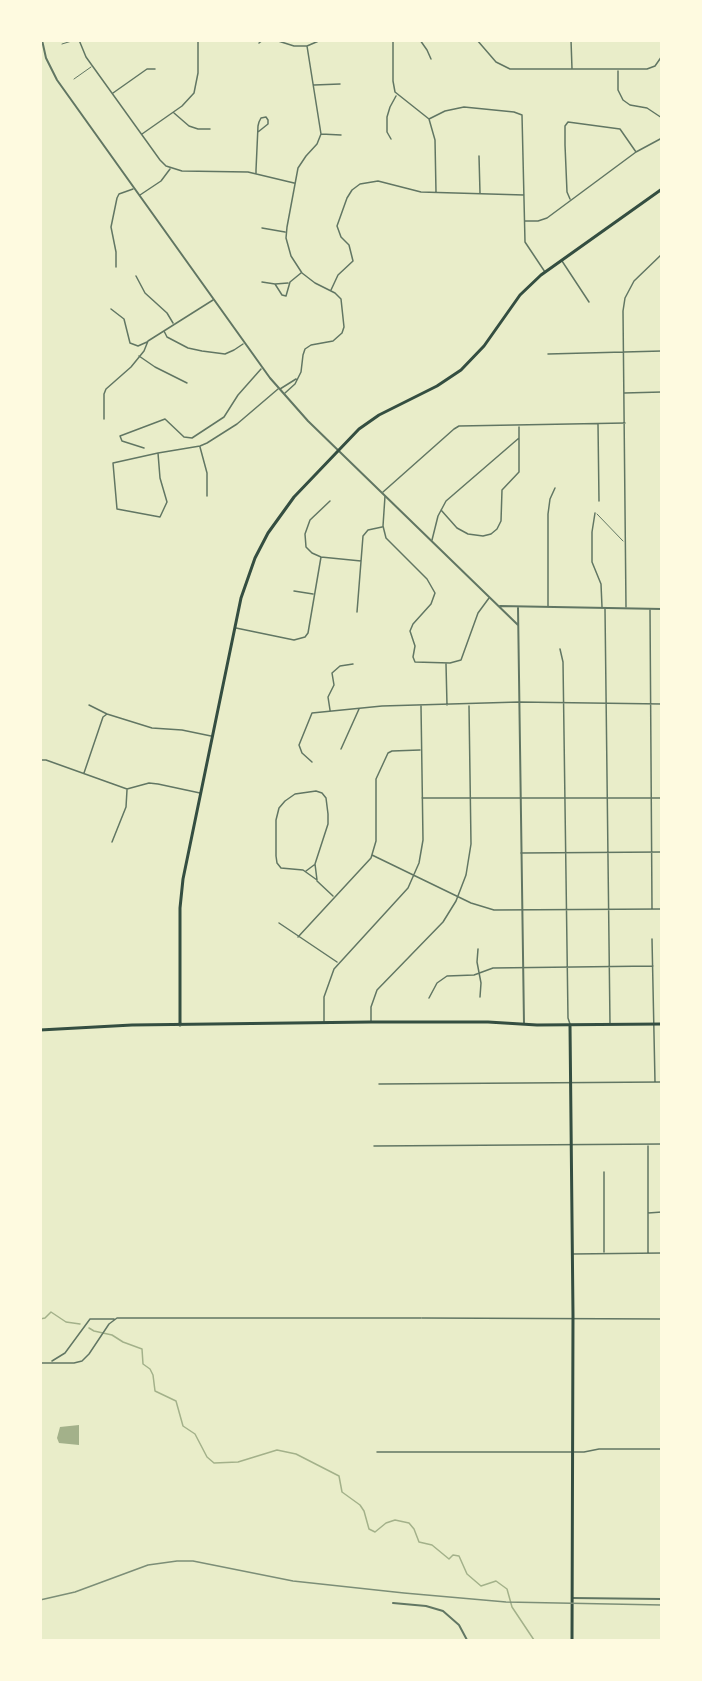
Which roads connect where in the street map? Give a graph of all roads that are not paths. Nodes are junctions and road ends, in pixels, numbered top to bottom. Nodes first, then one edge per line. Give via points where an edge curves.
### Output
1 (42, 40) edge
2 (75, 40) edge
3 (79, 40) edge
4 (198, 40) edge
5 (263, 40) edge
6 (275, 40) edge
7 (321, 40) edge
8 (393, 40) edge
9 (420, 40) edge
10 (477, 40) edge
11 (571, 40) edge
12 (62, 44) dead end
13 (259, 44) dead end
14 (307, 46) junction
15 (662, 56) edge
16 (431, 59) dead end
17 (92, 66) junction
18 (155, 69) dead end
19 (572, 69) junction
20 (618, 69) junction
21 (74, 79) dead end
22 (340, 84) dead end
23 (313, 85) junction
24 (112, 93) junction
25 (397, 95) junction
26 (174, 112) junction
27 (662, 118) edge
28 (429, 119) junction
29 (210, 129) dead end
30 (258, 132) junction
31 (321, 134) junction
32 (141, 135) junction
33 (341, 135) dead end
34 (662, 138) edge
35 (391, 139) dead end
36 (636, 152) junction
37 (479, 156) dead end
38 (170, 168) junction
39 (256, 174) junction
40 (295, 183) junction
41 (134, 188) junction
42 (662, 189) edge
43 (435, 192) junction
44 (480, 194) junction
45 (524, 195) junction
46 (140, 196) junction
47 (570, 200) junction
48 (524, 221) junction
49 (262, 228) dead end
50 (286, 232) junction
51 (662, 254) edge
52 (562, 260) junction
53 (116, 267) dead end
54 (301, 272) junction
55 (545, 272) junction
56 (136, 276) dead end
57 (262, 282) dead end
58 (290, 282) junction
59 (275, 284) junction
60 (330, 290) junction
61 (213, 300) junction
62 (589, 302) dead end
63 (111, 309) dead end
64 (174, 324) junction
65 (164, 331) junction
66 (148, 341) junction
67 (244, 343) junction
68 (662, 351) edge
69 (623, 352) junction
70 (548, 354) dead end
71 (139, 356) junction
72 (262, 368) junction
73 (297, 379) junction
74 (187, 384) dead end
75 (279, 389) junction
76 (662, 392) edge
77 (624, 393) junction
78 (284, 394) junction
79 (104, 419) dead end
80 (598, 423) junction
81 (625, 423) junction
82 (519, 426) junction
83 (519, 438) junction
84 (200, 446) junction
85 (144, 448) dead end
86 (338, 450) junction
87 (158, 453) junction
88 (555, 488) dead end
89 (384, 494) junction
90 (207, 496) dead end
91 (330, 501) dead end
92 (599, 501) dead end
93 (441, 510) junction
94 (595, 513) joint
95 (383, 526) junction
96 (432, 541) junction
97 (625, 543) junction
98 (321, 557) junction
99 (361, 561) junction
100 (294, 591) dead end
101 (314, 594) junction
102 (489, 597) junction
103 (500, 606) junction
104 (518, 607) junction
105 (548, 607) junction
106 (604, 608) junction
107 (626, 608) junction
108 (650, 609) junction
109 (662, 609) edge
110 (357, 612) dead end
111 (518, 625) junction
112 (236, 628) junction
113 (560, 649) dead end
114 (446, 663) junction
115 (353, 664) dead end
116 (519, 702) junction
117 (564, 703) junction
118 (606, 703) junction
119 (650, 704) junction
120 (662, 704) edge
121 (89, 705) dead end
122 (469, 705) junction
123 (421, 706) junction
124 (447, 706) junction
125 (359, 708) junction
126 (330, 711) junction
127 (108, 714) junction
128 (212, 737) junction
129 (341, 749) dead end
130 (422, 750) junction
131 (40, 760) edge
132 (312, 762) dead end
133 (84, 773) junction
134 (127, 789) junction
135 (201, 793) junction
136 (520, 797) junction
137 (565, 797) junction
138 (422, 798) junction
139 (470, 798) junction
140 (608, 798) junction
141 (651, 798) junction
142 (662, 798) edge
143 (112, 842) dead end
144 (662, 852) edge
145 (521, 853) junction
146 (565, 853) junction
147 (609, 853) junction
148 (651, 853) junction
149 (372, 855) junction
150 (315, 864) junction
151 (304, 871) junction
152 (415, 876) junction
153 (317, 880) junction
154 (334, 897) junction
155 (458, 897) junction
156 (652, 909) junction
157 (662, 909) edge
158 (522, 910) junction
159 (566, 910) junction
160 (609, 910) junction
161 (279, 923) dead end
162 (298, 937) junction
163 (652, 939) dead end
164 (478, 949) dead end
165 (338, 963) junction
166 (653, 966) junction
167 (567, 967) junction
168 (610, 967) junction
169 (523, 968) junction
170 (479, 974) junction
171 (480, 997) dead end
172 (429, 998) dead end
173 (371, 1022) junction
174 (324, 1023) junction
175 (524, 1024) junction
176 (654, 1024) junction
177 (662, 1024) edge
178 (180, 1025) junction
179 (570, 1025) junction
180 (610, 1025) junction
181 (40, 1030) edge
182 (654, 1082) junction
183 (662, 1082) edge
184 (379, 1084) dead end
185 (571, 1084) junction
186 (662, 1144) edge
187 (648, 1145) junction
188 (374, 1146) dead end
189 (571, 1146) junction
190 (604, 1172) dead end
191 (662, 1212) edge
192 (648, 1213) junction
193 (648, 1253) junction
194 (662, 1253) edge
195 (572, 1254) junction
196 (604, 1254) junction
197 (117, 1318) junction
198 (573, 1319) junction
199 (662, 1319) edge
200 (40, 1362) edge
201 (48, 1362) junction
202 (662, 1449) edge
203 (377, 1452) dead end
204 (573, 1452) junction
205 (572, 1598) junction
206 (662, 1599) edge
207 (393, 1603) dead end
208 (467, 1641) edge
209 (572, 1641) edge

1 - 41 street via 57,80
2 - 12 lane
3 - 17 street
4 - 26 street via 196,88
5 - 13 street
6 - 14 street
7 - 14 street
8 - 25 street
9 - 16 street
10 - 19 street via 505,68
11 - 19 street
14 - 23 street
15 - 20 street via 650,68
17 - 21 lane
17 - 24 street
18 - 24 street via 147,69
19 - 20 street
20 - 27 street via 618,90 623,100
22 - 23 street
23 - 31 street
24 - 32 street
25 - 28 street
25 - 35 street via 387,117
26 - 29 street via 189,126
26 - 32 street
28 - 43 street via 435,145
28 - 45 street via 464,107 520,114
30 - 30 street via 259,120 266,117 268,124
30 - 39 street
31 - 33 street
31 - 40 street via 318,144 300,165
32 - 38 street
34 - 36 street
36 - 47 street
36 - 47 street via 620,129 568,122 565,145
37 - 44 street
38 - 39 street
38 - 46 street via 161,181
39 - 40 street
40 - 50 street
41 - 46 street
41 - 53 street via 117,198 111,226
42 - 52 main road
43 - 44 street
43 - 60 street via 413,191 378,181 364,182 352,190 337,226 341,237 350,244 353,261 338,275
44 - 45 street
45 - 48 street
46 - 61 street
47 - 48 street via 542,221
48 - 55 street via 526,244
49 - 50 street
50 - 54 street via 291,255
51 - 69 street via 628,290 623,311
52 - 55 main road
52 - 62 street
54 - 58 street
54 - 60 street
55 - 86 main road via 520,296 484,346 460,370 369,421
56 - 64 street via 145,293
57 - 59 street
58 - 59 street
58 - 59 street via 284,296
60 - 73 street via 343,303 343,331 333,341 305,349
61 - 64 street
61 - 67 street
63 - 66 street via 124,319 130,343 141,345
64 - 65 street
65 - 66 street
65 - 67 street via 172,340 202,351 225,354
66 - 71 street
67 - 72 street
68 - 69 street
69 - 70 street
69 - 77 street
71 - 74 street
71 - 79 street via 106,389
72 - 75 street
72 - 85 street via 224,417 192,438 184,437 165,419 120,436 121,441
73 - 75 street
73 - 78 street
75 - 78 street
75 - 84 street via 237,424
76 - 77 street
77 - 81 street
78 - 86 street
80 - 81 street
80 - 82 street
80 - 92 street
81 - 97 street
82 - 83 street
82 - 89 street via 456,427
83 - 93 street
83 - 93 street via 519,472 502,490 497,530 483,536 468,534
84 - 87 street
84 - 90 street via 207,473
86 - 89 street
86 - 112 main road via 268,532 247,577
87 - 87 street via 167,502 162,515 158,518 120,511 116,506 113,463
88 - 105 street via 548,514
89 - 95 street
89 - 96 street
91 - 98 street via 313,515 305,534 308,550
93 - 96 street
94 - 97 lane
94 - 106 street via 592,562 601,584
95 - 99 street via 365,532
95 - 114 street via 388,541 434,588 435,597 410,631 414,661
96 - 102 street
97 - 107 street
98 - 99 street
98 - 101 street
99 - 110 street
100 - 101 street
101 - 112 street via 308,633 303,639
102 - 103 street
102 - 114 street via 478,613 462,658
103 - 104 street
103 - 111 street
104 - 105 street
104 - 111 street
105 - 106 street
106 - 107 street
106 - 118 street
107 - 108 street
108 - 109 street
108 - 119 street
111 - 116 street
112 - 128 main road
113 - 117 street
114 - 124 street
115 - 126 street via 340,666 332,673
116 - 117 street
116 - 122 street
116 - 136 street
117 - 118 street
117 - 137 street
118 - 119 street
118 - 140 street
119 - 120 street
119 - 141 street
121 - 127 street
122 - 124 street
122 - 139 street
123 - 124 street
123 - 125 street
123 - 130 street
125 - 126 street
125 - 129 street
126 - 132 street via 311,713 299,745
127 - 128 street via 152,728
127 - 133 street
128 - 135 main road
130 - 138 street
130 - 149 street via 388,753 375,786 376,841
131 - 133 street
133 - 134 street
134 - 135 street via 149,783
134 - 143 street via 126,807
135 - 178 main road via 182,889
136 - 137 street
136 - 139 street
136 - 145 street
137 - 140 street
137 - 146 street
138 - 139 street
138 - 152 street via 422,853
139 - 155 street via 471,851
140 - 141 street
140 - 147 street
141 - 142 street
141 - 148 street
144 - 148 street
145 - 146 street
145 - 158 street
146 - 147 street
146 - 159 street
147 - 148 street
147 - 160 street
148 - 156 street
149 - 152 street
149 - 154 street
150 - 151 street
150 - 151 street via 328,824 328,802 320,792 304,792 290,796 279,808 276,820 277,863 283,869
150 - 153 street
151 - 153 street
152 - 155 street
152 - 165 street
153 - 154 street
154 - 162 street
155 - 158 street via 487,909
155 - 173 street via 442,921 377,990
156 - 157 street
156 - 160 street
158 - 159 street
158 - 169 street
159 - 160 street
159 - 167 street
160 - 168 street
161 - 162 street
162 - 165 street
163 - 166 street
164 - 170 street
165 - 174 street via 325,992
166 - 168 street
166 - 176 street
167 - 168 street
167 - 169 street
167 - 179 street
168 - 180 street
169 - 170 street via 493,968
169 - 175 street
170 - 171 street
170 - 172 street via 447,976 437,983
173 - 174 main road
173 - 175 main road
174 - 178 main road
175 - 179 main road
176 - 177 main road
176 - 180 main road
176 - 182 street
178 - 181 main road
179 - 180 main road
179 - 185 main road
182 - 183 street
182 - 185 street
184 - 185 street
185 - 189 main road
186 - 187 street
187 - 189 street
187 - 192 street
188 - 189 street
189 - 195 main road
190 - 196 street
191 - 192 street
192 - 193 street
193 - 194 street
193 - 196 street
195 - 196 street
195 - 198 main road
197 - 198 street
197 - 201 street via 90,1319 65,1353
197 - 201 street via 82,1360
198 - 199 street
198 - 204 main road
200 - 201 street
202 - 204 street
203 - 204 street
204 - 205 main road
205 - 206 street
205 - 209 main road
207 - 208 street via 443,1611 459,1625

